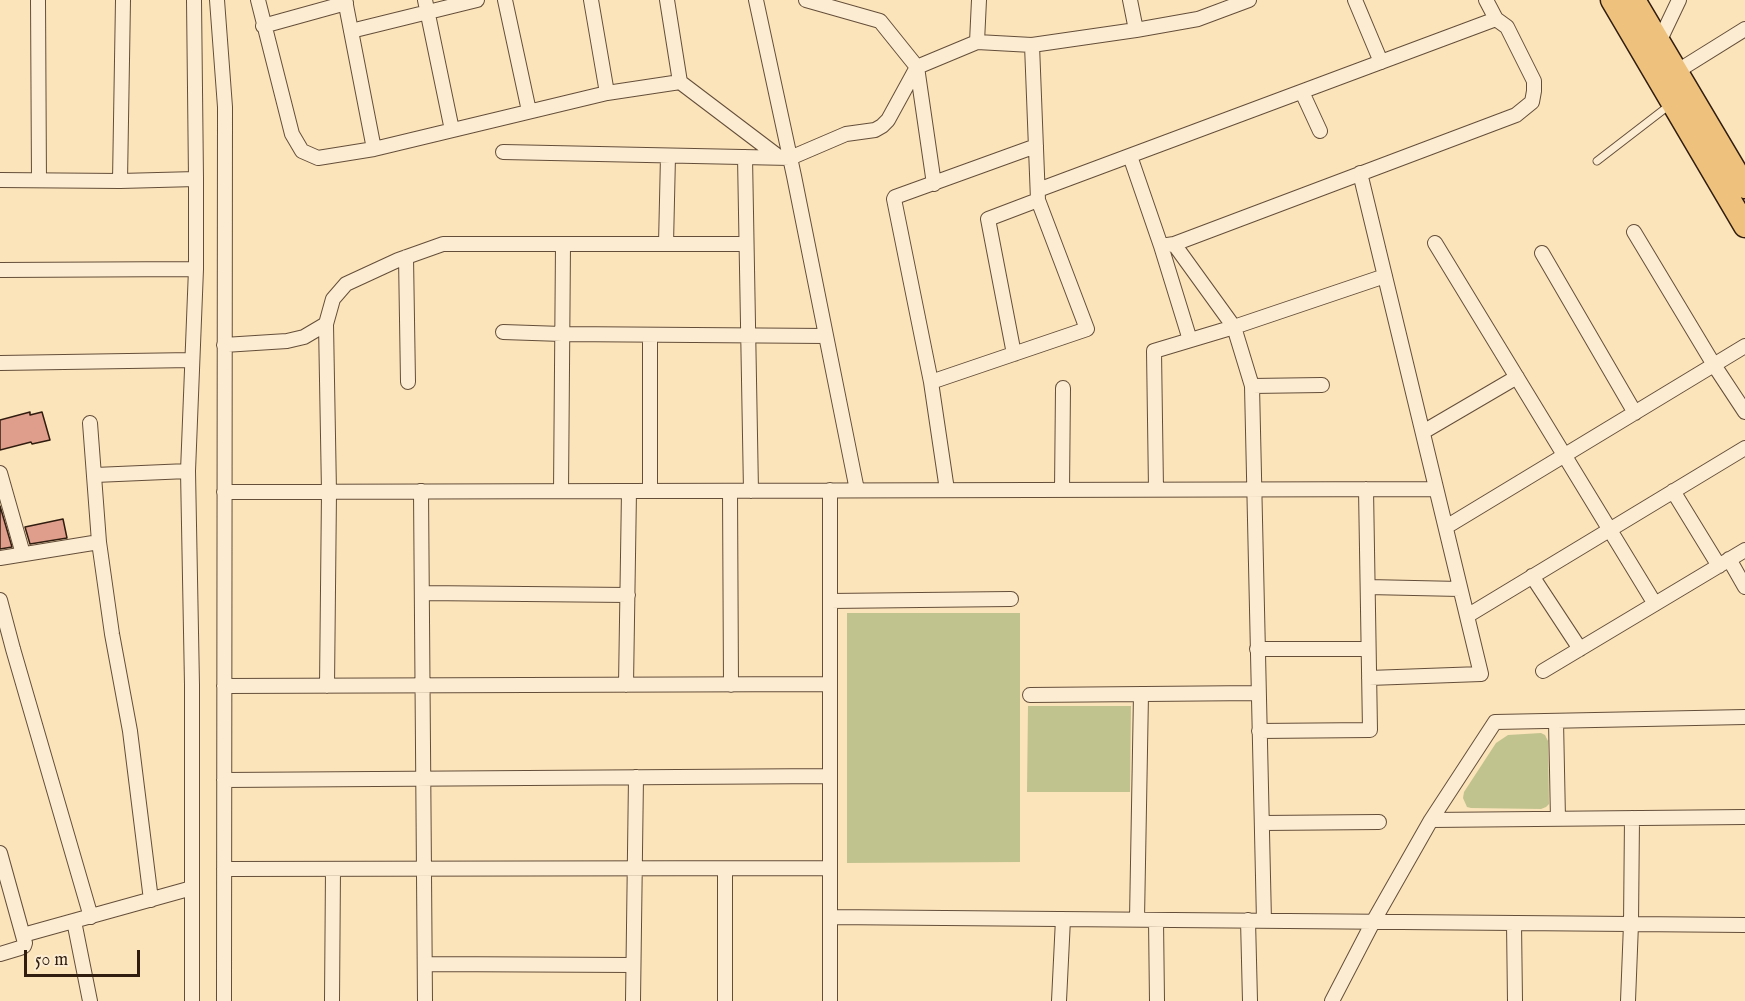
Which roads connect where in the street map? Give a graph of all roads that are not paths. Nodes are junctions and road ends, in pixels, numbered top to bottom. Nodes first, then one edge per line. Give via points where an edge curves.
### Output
1 (38, 0) edge
2 (123, 0) edge
3 (194, 0) edge
4 (217, 0) edge
5 (258, 0) edge
6 (477, 0) edge
7 (505, 0) edge
8 (591, 0) edge
9 (667, 0) edge
10 (756, 0) edge
11 (806, 0) edge
12 (979, 0) edge
13 (1130, 0) edge
14 (1249, 0) edge
15 (1355, 0) edge
16 (1486, 0) edge
17 (1612, 0) edge
18 (1634, 0) edge
19 (1679, 0) edge
20 (345, 2) edge
21 (426, 6) edge
22 (1496, 19) junction
23 (263, 26) junction
24 (1745, 29) edge
25 (1136, 30) junction
26 (351, 31) junction
27 (977, 42) junction
28 (1659, 42) junction
29 (1032, 45) junction
30 (1381, 62) junction
31 (917, 67) junction
32 (1676, 72) junction
33 (680, 82) junction
34 (1302, 92) junction
35 (607, 93) junction
36 (1673, 103) junction
37 (529, 111) junction
38 (452, 130) junction
39 (1320, 131) dead end
40 (1036, 146) junction
41 (374, 149) junction
42 (503, 152) dead end
43 (668, 156) junction
44 (1130, 156) junction
45 (745, 157) junction
46 (784, 158) junction
47 (1597, 161) dead end
48 (1359, 173) junction
49 (196, 179) junction
50 (0, 180) edge
51 (39, 180) junction
52 (120, 181) junction
53 (934, 184) junction
54 (1745, 187) edge
55 (1038, 195) junction
56 (1745, 226) edge
57 (1635, 232) dead end
58 (1435, 243) dead end
59 (666, 244) junction
60 (746, 244) junction
61 (563, 245) junction
62 (1167, 245) junction
63 (1542, 253) dead end
64 (406, 257) junction
65 (196, 269) junction
66 (0, 270) edge
67 (1385, 276) junction
68 (326, 324) junction
69 (1234, 327) junction
70 (503, 332) dead end
71 (562, 334) junction
72 (650, 335) junction
73 (748, 336) junction
74 (826, 336) junction
75 (1190, 340) junction
76 (224, 345) junction
77 (1745, 346) edge
78 (1014, 354) junction
79 (192, 360) junction
80 (0, 363) edge
81 (1714, 365) junction
82 (1516, 377) junction
83 (408, 382) dead end
84 (931, 382) junction
85 (1322, 385) dead end
86 (1252, 386) junction
87 (1063, 388) dead end
88 (1745, 412) edge
89 (1635, 413) junction
90 (90, 423) dead end
91 (1423, 432) junction
92 (1745, 448) edge
93 (1564, 455) junction
94 (188, 471) junction
95 (0, 473) edge
96 (95, 475) junction
97 (1156, 489) junction
98 (1253, 489) junction
99 (1366, 489) junction
100 (1436, 489) junction
101 (751, 490) junction
102 (830, 490) junction
103 (857, 490) junction
104 (947, 490) junction
105 (1062, 490) junction
106 (421, 491) junction
107 (561, 491) junction
108 (629, 491) junction
109 (650, 491) junction
110 (729, 491) junction
111 (1673, 491) junction
112 (224, 492) junction
113 (329, 492) junction
114 (1446, 527) junction
115 (1610, 530) junction
116 (99, 542) junction
117 (1745, 550) edge
118 (23, 554) junction
119 (0, 558) edge
120 (1724, 562) junction
121 (1532, 576) junction
122 (1368, 587) junction
123 (1745, 587) edge
124 (1460, 589) junction
125 (422, 593) junction
126 (628, 595) junction
127 (1011, 599) dead end
128 (0, 600) edge
129 (830, 601) junction
130 (1655, 604) junction
131 (1467, 616) junction
132 (1368, 649) junction
133 (1580, 649) junction
134 (1257, 650) junction
135 (6, 652) edge
136 (1543, 671) dead end
137 (1369, 678) junction
138 (830, 684) junction
139 (626, 685) junction
140 (731, 685) junction
141 (224, 686) junction
142 (327, 686) junction
143 (423, 686) junction
144 (1258, 693) junction
145 (1141, 694) junction
146 (1030, 695) dead end
147 (1745, 717) edge
148 (1556, 721) junction
149 (1259, 731) junction
150 (830, 776) junction
151 (636, 777) junction
152 (423, 778) junction
153 (224, 780) junction
154 (1745, 817) edge
155 (1632, 818) junction
156 (1558, 819) junction
157 (1431, 820) junction
158 (1379, 822) dead end
159 (1262, 823) junction
160 (0, 853) edge
161 (725, 868) junction
162 (830, 868) junction
163 (224, 869) junction
164 (333, 869) junction
165 (424, 869) junction
166 (635, 869) junction
167 (3, 876) edge
168 (192, 888) junction
169 (150, 900) junction
170 (91, 916) junction
171 (830, 916) junction
172 (1063, 919) junction
173 (1137, 919) junction
174 (1156, 920) junction
175 (1248, 920) junction
176 (74, 921) junction
177 (1264, 921) junction
178 (1373, 922) junction
179 (1514, 923) junction
180 (1631, 924) junction
181 (1745, 925) edge
182 (23, 935) junction
183 (0, 954) edge
184 (425, 964) junction
185 (633, 965) junction
186 (90, 1001) edge
187 (192, 1001) edge
188 (224, 1001) edge
189 (332, 1001) edge
190 (425, 1001) edge
191 (633, 1001) edge
192 (725, 1001) edge
193 (830, 1001) edge
194 (1059, 1001) edge
195 (1157, 1001) edge
196 (1250, 1001) edge
197 (1332, 1001) edge
198 (1515, 1001) edge
199 (1628, 1001) edge

1 - 51 street
2 - 52 street
3 - 49 street
4 - 76 street via 225,107
5 - 23 street
6 - 21 street
7 - 37 street
8 - 35 street
9 - 33 street
10 - 46 street
11 - 31 street via 880,21
12 - 27 street
13 - 25 street
14 - 25 street via 1198,20
15 - 30 street
16 - 22 street
17 - 36 main road
18 - 28 main road
19 - 28 street
20 - 23 street
20 - 26 street
21 - 26 street
21 - 38 street
22 - 30 street
22 - 48 street via 1508,27 1534,81 1532,102 1516,114
23 - 41 street via 292,134 302,151 318,158
24 - 32 street
25 - 29 street
26 - 41 street
27 - 29 street
27 - 31 street
28 - 32 main road
29 - 40 street
30 - 34 street
31 - 46 street via 882,126 846,134
31 - 53 street
32 - 54 main road
33 - 35 street
33 - 46 street
34 - 39 street
34 - 44 street
35 - 37 street
36 - 47 lane
36 - 56 main road
37 - 38 street
38 - 41 street
40 - 53 street
40 - 55 street
42 - 43 street
43 - 45 street
43 - 59 street
44 - 55 street
44 - 62 street
45 - 46 street
45 - 60 street
46 - 74 street
48 - 62 street
48 - 67 street
49 - 52 street
49 - 65 street
50 - 51 street
51 - 52 street
53 - 84 street via 894,199
55 - 78 street via 988,219
55 - 78 street via 1087,329
57 - 81 street
58 - 82 street
59 - 60 street
59 - 61 street
60 - 73 street
61 - 64 street via 443,244
61 - 71 street
62 - 69 street
62 - 75 street
63 - 89 street
64 - 68 street via 346,284 333,298
64 - 83 street
65 - 66 street
65 - 79 street
67 - 69 street
67 - 91 street
68 - 76 street via 304,337 287,341
68 - 113 street
69 - 75 street
69 - 86 street
70 - 71 street
71 - 72 street
71 - 107 street
72 - 73 street
72 - 109 street
73 - 74 street
73 - 101 street
74 - 103 street
75 - 97 street via 1154,351
76 - 112 street
77 - 81 street
78 - 84 street
79 - 80 street
79 - 94 street
81 - 88 street
81 - 89 street
82 - 91 street
82 - 93 street
84 - 104 street
85 - 86 street
86 - 98 street
87 - 105 street
89 - 93 street
90 - 96 street
91 - 100 street
92 - 111 street
93 - 114 street
93 - 115 street
94 - 96 street
94 - 168 street
95 - 118 street
96 - 116 street
97 - 98 street
97 - 105 street
98 - 99 street
98 - 134 street
99 - 100 street
99 - 122 street
100 - 114 street
101 - 102 street
101 - 110 street
102 - 103 street
102 - 129 street
103 - 104 street
104 - 105 street
106 - 107 street
106 - 113 street
106 - 125 street
107 - 108 street
108 - 109 street
108 - 126 street
109 - 110 street
110 - 140 street
111 - 115 street
111 - 120 street
112 - 113 street
112 - 141 street
113 - 142 street
114 - 124 street
115 - 121 street
115 - 130 street
116 - 118 street
116 - 169 street via 130,731
117 - 120 street
118 - 119 street
120 - 123 street
120 - 130 street
121 - 131 street
121 - 133 street
122 - 124 street
122 - 132 street
124 - 131 street
125 - 126 street
125 - 143 street
126 - 139 street
127 - 129 street
128 - 135 street
129 - 138 street
130 - 133 street
131 - 137 street via 1481,674
132 - 134 street
132 - 137 street
133 - 136 street
134 - 144 street
135 - 170 street
137 - 149 street via 1370,730
138 - 140 street
138 - 150 street
139 - 140 street
139 - 143 street
141 - 142 street
141 - 153 street
142 - 143 street
143 - 152 street
144 - 145 street
144 - 149 street
145 - 146 street
145 - 173 street
147 - 148 street
148 - 156 street
148 - 157 street via 1495,722
149 - 159 street
150 - 151 street
150 - 162 street
151 - 152 street
151 - 166 street
152 - 153 street
152 - 165 street
153 - 163 street
154 - 155 street
155 - 156 street
155 - 180 street
156 - 157 street
157 - 178 street
158 - 159 street
159 - 177 street
160 - 167 street
161 - 162 street
161 - 166 street
161 - 192 street
162 - 171 street
163 - 164 street
163 - 188 street
164 - 165 street
164 - 189 street
165 - 166 street
165 - 184 street
166 - 185 street
167 - 182 street
168 - 169 street
168 - 187 street
169 - 170 street
170 - 176 street
171 - 172 street
171 - 193 street
172 - 173 street
172 - 194 street
173 - 174 street
174 - 175 street
174 - 195 street
175 - 177 street
175 - 196 street
176 - 182 street
176 - 186 street
177 - 178 street
178 - 179 street
178 - 197 street
179 - 180 street
179 - 198 street
180 - 181 street
180 - 199 street
182 - 183 street via 24,946
184 - 185 street
184 - 190 street
185 - 191 street

